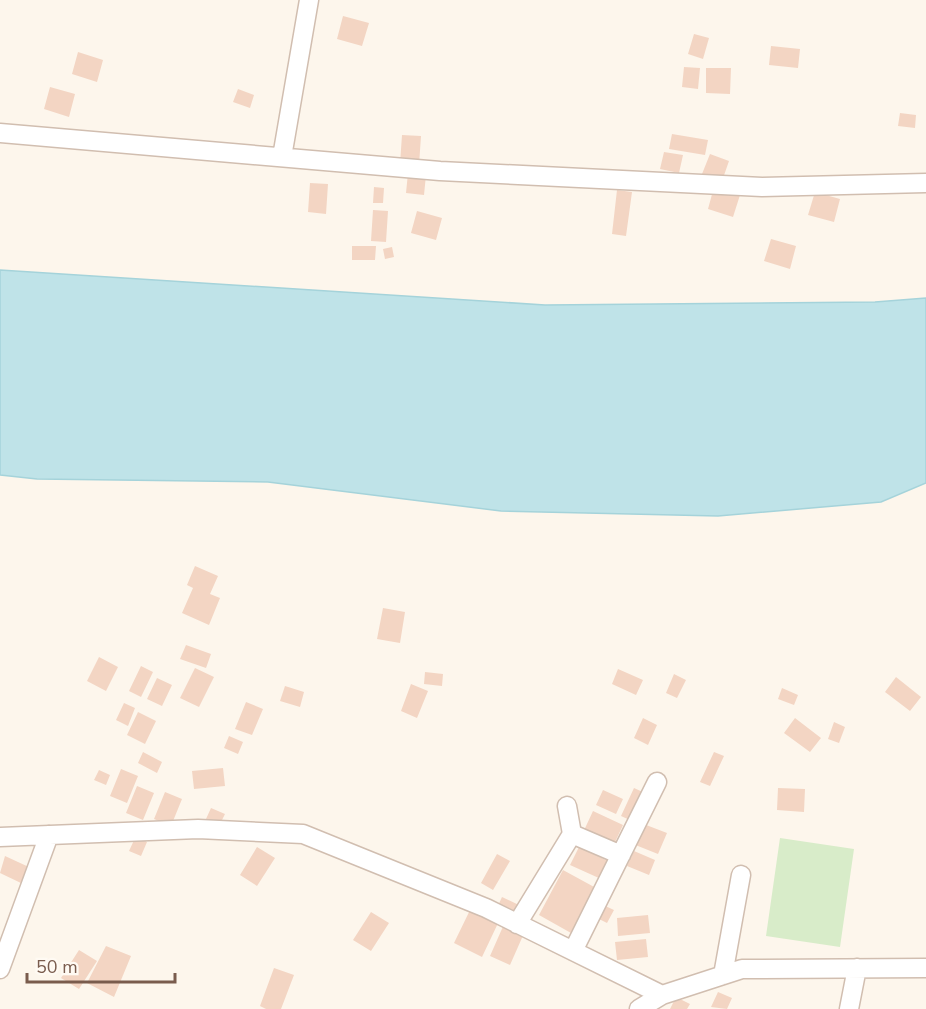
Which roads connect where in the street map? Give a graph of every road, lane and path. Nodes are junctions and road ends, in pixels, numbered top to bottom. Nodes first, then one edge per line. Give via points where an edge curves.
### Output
1 (309, 0) edge
2 (0, 133) edge
3 (282, 157) junction
4 (926, 183) edge
5 (657, 782) dead end
6 (567, 806) dead end
7 (572, 834) junction
8 (48, 835) junction
9 (0, 837) edge
10 (621, 855) junction
11 (741, 875) dead end
12 (517, 924) junction
13 (573, 951) junction
14 (857, 968) junction
15 (926, 968) edge
16 (0, 969) edge
17 (723, 975) junction
18 (662, 995) junction
19 (639, 1009) edge
20 (849, 1009) edge

1 - 3 street
2 - 3 street
3 - 4 street via 440,171 762,187
5 - 10 street
6 - 7 street
7 - 10 street
7 - 12 street
8 - 9 street
8 - 12 street via 198,830 303,834
8 - 16 street
10 - 13 street
11 - 17 street
12 - 13 street
13 - 18 street
14 - 15 street
14 - 17 street via 742,969
14 - 20 street
17 - 18 street
18 - 19 street

